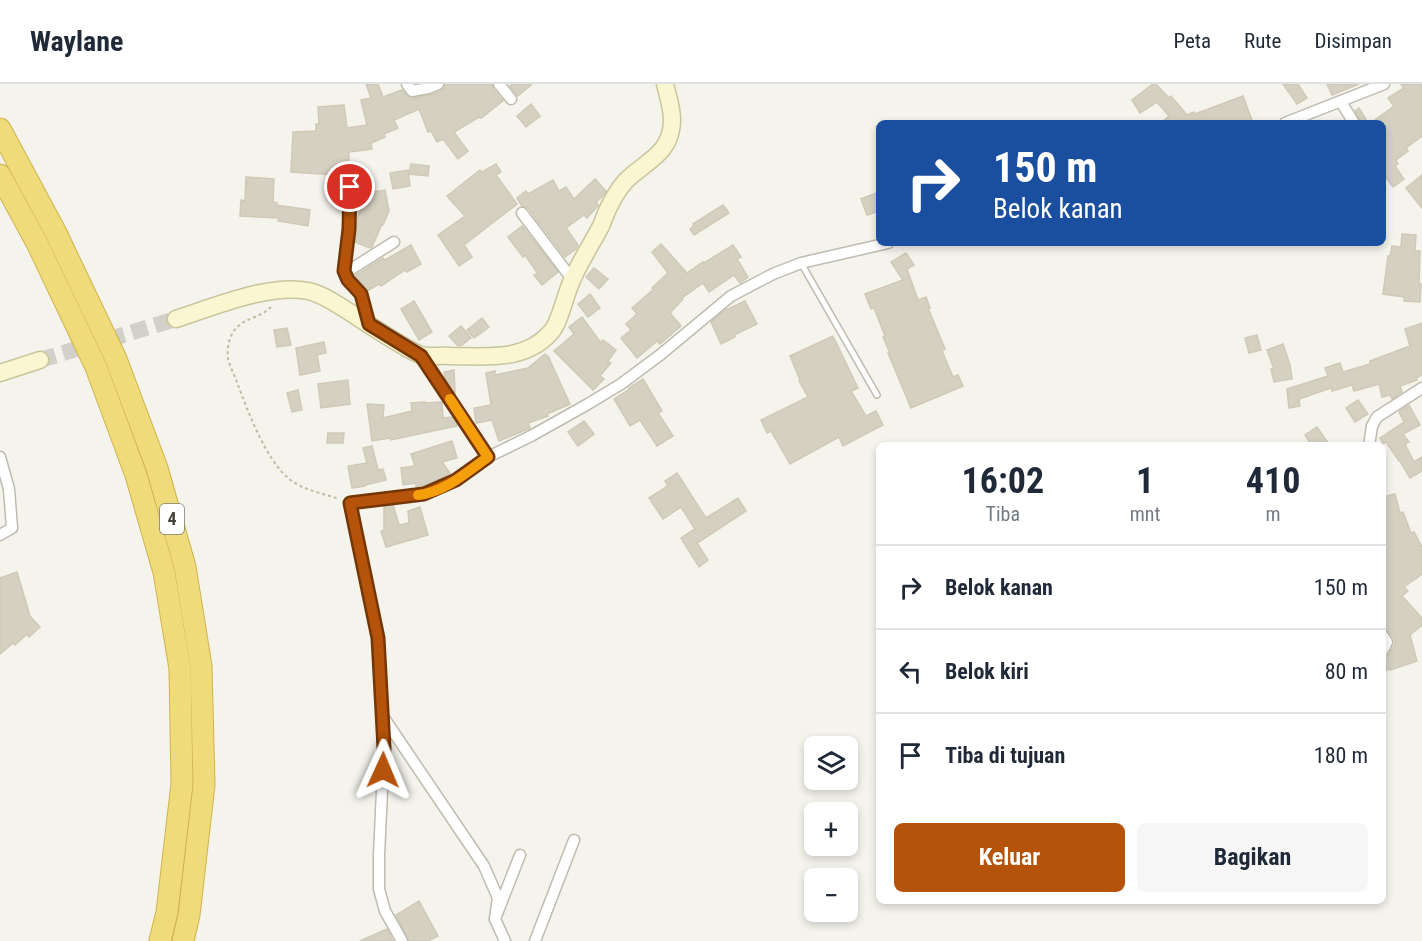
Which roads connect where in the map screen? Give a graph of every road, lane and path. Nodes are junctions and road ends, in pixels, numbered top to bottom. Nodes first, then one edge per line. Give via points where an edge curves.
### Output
1 (407, 84) edge
2 (438, 84) edge
3 (499, 84) edge
4 (665, 84) edge
5 (1384, 84) edge
6 (511, 99) dead end
7 (1341, 102) junction
8 (1293, 120) edge
9 (1351, 120) edge
10 (0, 129) edge
11 (0, 175) edge
12 (350, 187) dead end
13 (522, 213) dead end
14 (394, 243) dead end
15 (876, 246) edge
16 (801, 262) junction
17 (345, 273) junction
18 (572, 279) junction
19 (275, 290) junction
20 (176, 319) tunnel mouth
21 (369, 324) junction
22 (421, 356) junction
23 (40, 360) tunnel mouth
24 (0, 373) edge
25 (1422, 388) edge
26 (877, 395) dead end
27 (1370, 442) edge
28 (488, 457) junction
29 (0, 458) edge
30 (350, 503) junction
31 (0, 534) edge
32 (382, 714) junction
33 (574, 840) dead end
34 (520, 855) dead end
35 (495, 919) junction
36 (160, 941) edge
37 (183, 941) edge
38 (402, 941) edge
39 (505, 941) edge
40 (535, 941) edge

1 - 2 street via 412,91
3 - 6 street
4 - 18 main road via 672,117 668,138 654,158 630,176 610,203
5 - 7 street
7 - 8 street
7 - 9 street
10 - 37 highway, 4 via 56,233 116,359 157,468 185,567 201,666 204,785
11 - 36 highway, 4 via 96,368 136,475 164,572 180,669 182,784
12 - 17 street
13 - 18 street
14 - 17 street
15 - 16 street
16 - 26 lane
16 - 28 street via 732,296 621,384
17 - 21 street via 361,294
18 - 22 main road via 554,330 529,350 499,357
19 - 20 main road
19 - 21 main road via 321,295
19 - 30 path via 266,312 237,327 228,345 228,358 251,419 279,469 299,486
21 - 22 main road
22 - 28 street
23 - 24 main road
25 - 27 street via 1377,417
28 - 30 street via 456,480 424,494
29 - 31 street via 9,489 12,528
30 - 32 street via 378,638
32 - 35 street via 484,866 498,898
32 - 38 street via 380,889 385,911
33 - 40 street
34 - 35 street
35 - 39 street

